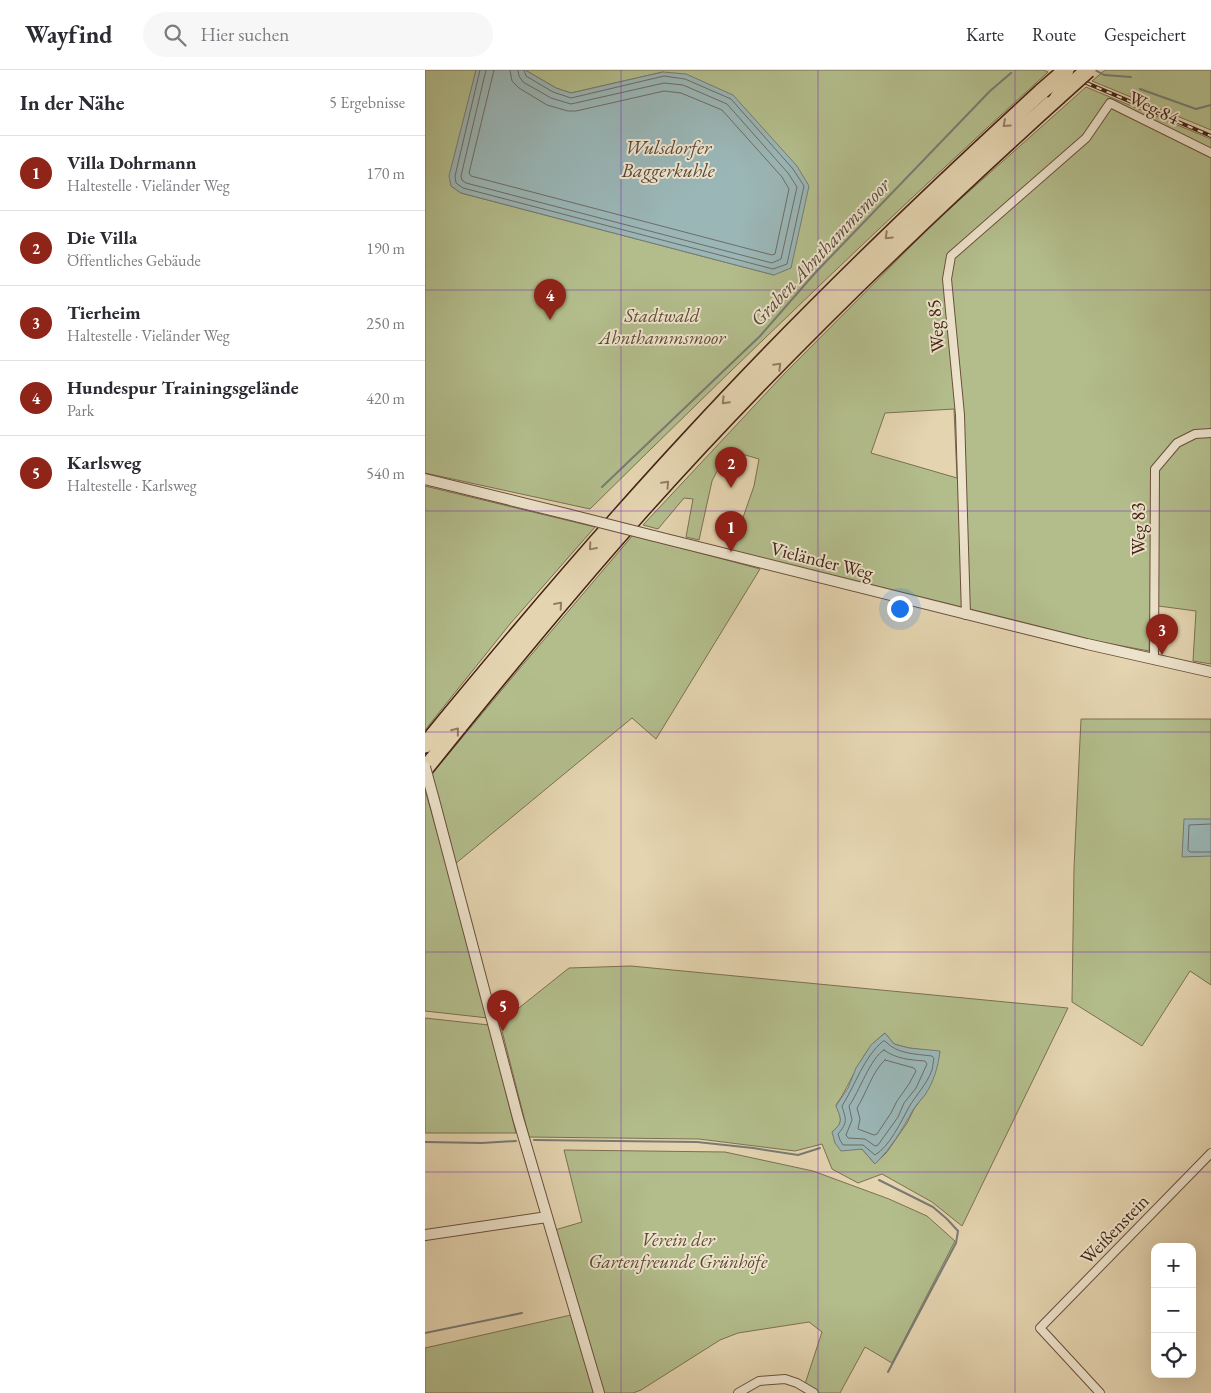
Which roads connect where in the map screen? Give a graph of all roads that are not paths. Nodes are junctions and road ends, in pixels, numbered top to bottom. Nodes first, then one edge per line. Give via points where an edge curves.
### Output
1 (1066, 70) edge
2 (1088, 70) edge
3 (1110, 103) joint
4 (1211, 153) edge
5 (1211, 433) edge
6 (425, 479) edge
7 (966, 615) junction
8 (1154, 659) junction
9 (1211, 672) edge
10 (425, 745) edge
11 (425, 768) edge
12 (1211, 1153) edge
13 (547, 1217) junction
14 (425, 1235) edge
15 (599, 1393) edge
16 (738, 1393) edge
17 (813, 1393) edge
18 (1100, 1393) edge

1 -> 10 highway, bridge via 977,150 838,284 693,435 515,635
11 -> 2 highway, bridge via 528,641 640,512 737,408 905,238
3 - 4 street, Weg 84
3 - 7 street, Weg 85 via 1086,138 951,256 947,279 960,415
5 - 8 street, Weg 83 via 1195,434 1177,443 1155,469
6 - 7 street, Vieländer Weg, bridge
7 - 8 street, Vieländer Weg
8 - 9 street, Vieländer Weg
11 - 13 street, bridge
12 - 18 street, Weißenstein via 1040,1328
13 - 14 street
13 - 15 street
16 - 17 street via 759,1381 785,1379 797,1382

